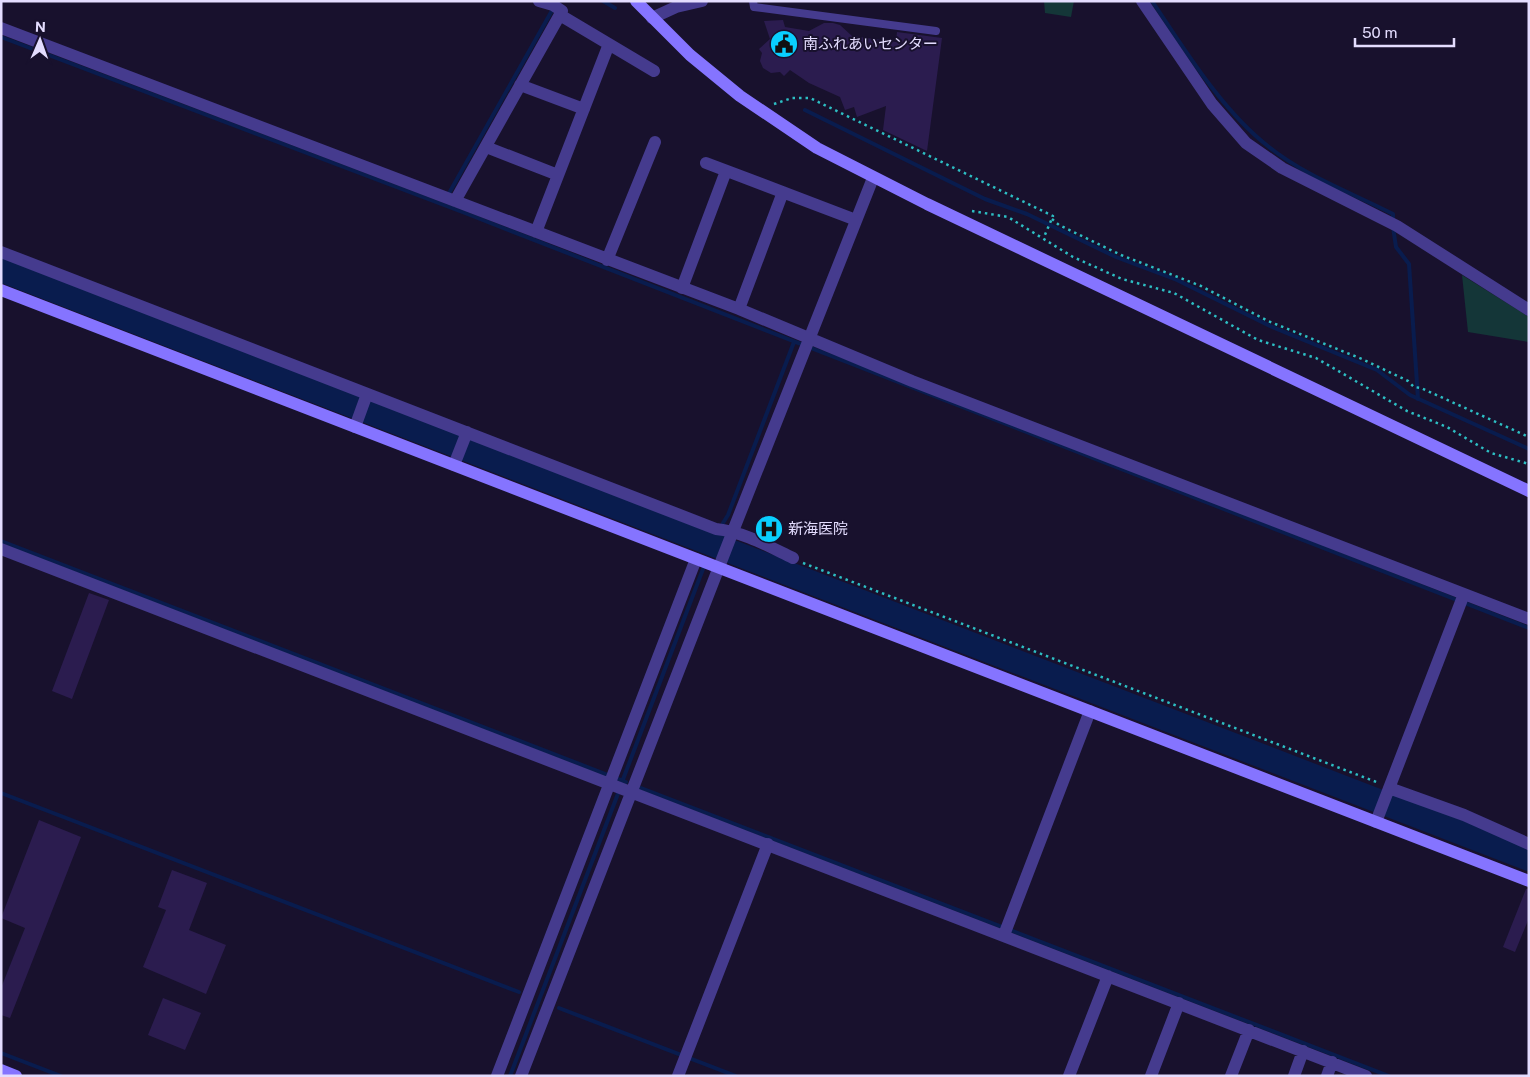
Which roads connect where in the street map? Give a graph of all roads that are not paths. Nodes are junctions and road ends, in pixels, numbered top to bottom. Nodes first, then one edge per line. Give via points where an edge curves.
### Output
1 (539, 1) edge
2 (636, 1) edge
3 (702, 1) edge
4 (753, 1) edge
5 (1142, 1) edge
6 (557, 9) junction
7 (652, 18) junction
8 (1, 28) edge
9 (936, 31) dead end
10 (609, 44) junction
11 (654, 72) dead end
12 (520, 85) junction
13 (584, 110) junction
14 (655, 142) dead end
15 (486, 147) junction
16 (706, 163) dead end
17 (726, 171) junction
18 (558, 175) junction
19 (873, 178) junction
20 (783, 192) junction
21 (450, 199) junction
22 (856, 220) junction
23 (536, 232) junction
24 (1, 252) edge
25 (607, 260) junction
26 (682, 288) junction
27 (1, 290) edge
28 (739, 309) junction
29 (1529, 310) edge
30 (806, 345) junction
31 (366, 396) junction
32 (357, 422) junction
33 (466, 435) junction
34 (456, 461) junction
35 (1529, 491) edge
36 (732, 534) junction
37 (1, 549) edge
38 (793, 558) road end
39 (696, 559) junction
40 (721, 563) junction
41 (1462, 600) junction
42 (1529, 619) edge
43 (1090, 712) junction
44 (618, 783) junction
45 (1385, 798) junction
46 (1376, 822) junction
47 (768, 844) junction
48 (1529, 844) edge
49 (1529, 881) edge
50 (1006, 931) junction
51 (1108, 976) junction
52 (1179, 1003) junction
53 (1249, 1030) junction
54 (1303, 1051) junction
55 (1332, 1062) junction
56 (1, 1070) edge
57 (16, 1076) edge
58 (497, 1076) edge
59 (522, 1076) edge
60 (678, 1076) edge
61 (1069, 1076) edge
62 (1151, 1076) edge
63 (1232, 1076) edge
64 (1294, 1076) edge
65 (1326, 1076) edge
66 (1366, 1076) edge

1 - 6 street
2 - 7 street
3 - 7 street via 676,6
4 - 9 lane via 754,7
5 - 29 street via 1212,104 1246,143 1282,168 1393,224
6 - 10 street
6 - 12 street
7 - 19 street via 690,55 777,124
8 - 21 street
10 - 11 street
10 - 13 street
12 - 13 street
12 - 15 street
13 - 18 street
14 - 25 street
15 - 18 street
15 - 21 street
16 - 17 street
17 - 20 street
17 - 26 street
18 - 23 street
19 - 22 street
19 - 35 street
20 - 22 street
20 - 28 street
21 - 23 street
22 - 30 street
23 - 25 street
24 - 31 street
25 - 26 street
26 - 28 street
27 - 32 street
28 - 30 street
30 - 36 street
30 - 41 street via 912,381
31 - 32 street
31 - 33 street
32 - 34 street
33 - 34 street
33 - 36 street
34 - 39 street
36 - 38 street
36 - 40 street
37 - 44 street
39 - 40 street
39 - 44 street
40 - 43 street
40 - 44 street
41 - 42 street
41 - 45 street
43 - 46 street
43 - 50 street
44 - 47 street
44 - 58 street
44 - 59 street
45 - 46 street
45 - 48 street via 1473,818
46 - 49 street
47 - 50 street
47 - 60 street
50 - 51 street
51 - 52 street
51 - 61 street
52 - 53 street
52 - 62 street
53 - 54 street
53 - 63 street
54 - 55 street
54 - 64 street
55 - 65 street
55 - 66 street
56 - 57 street

